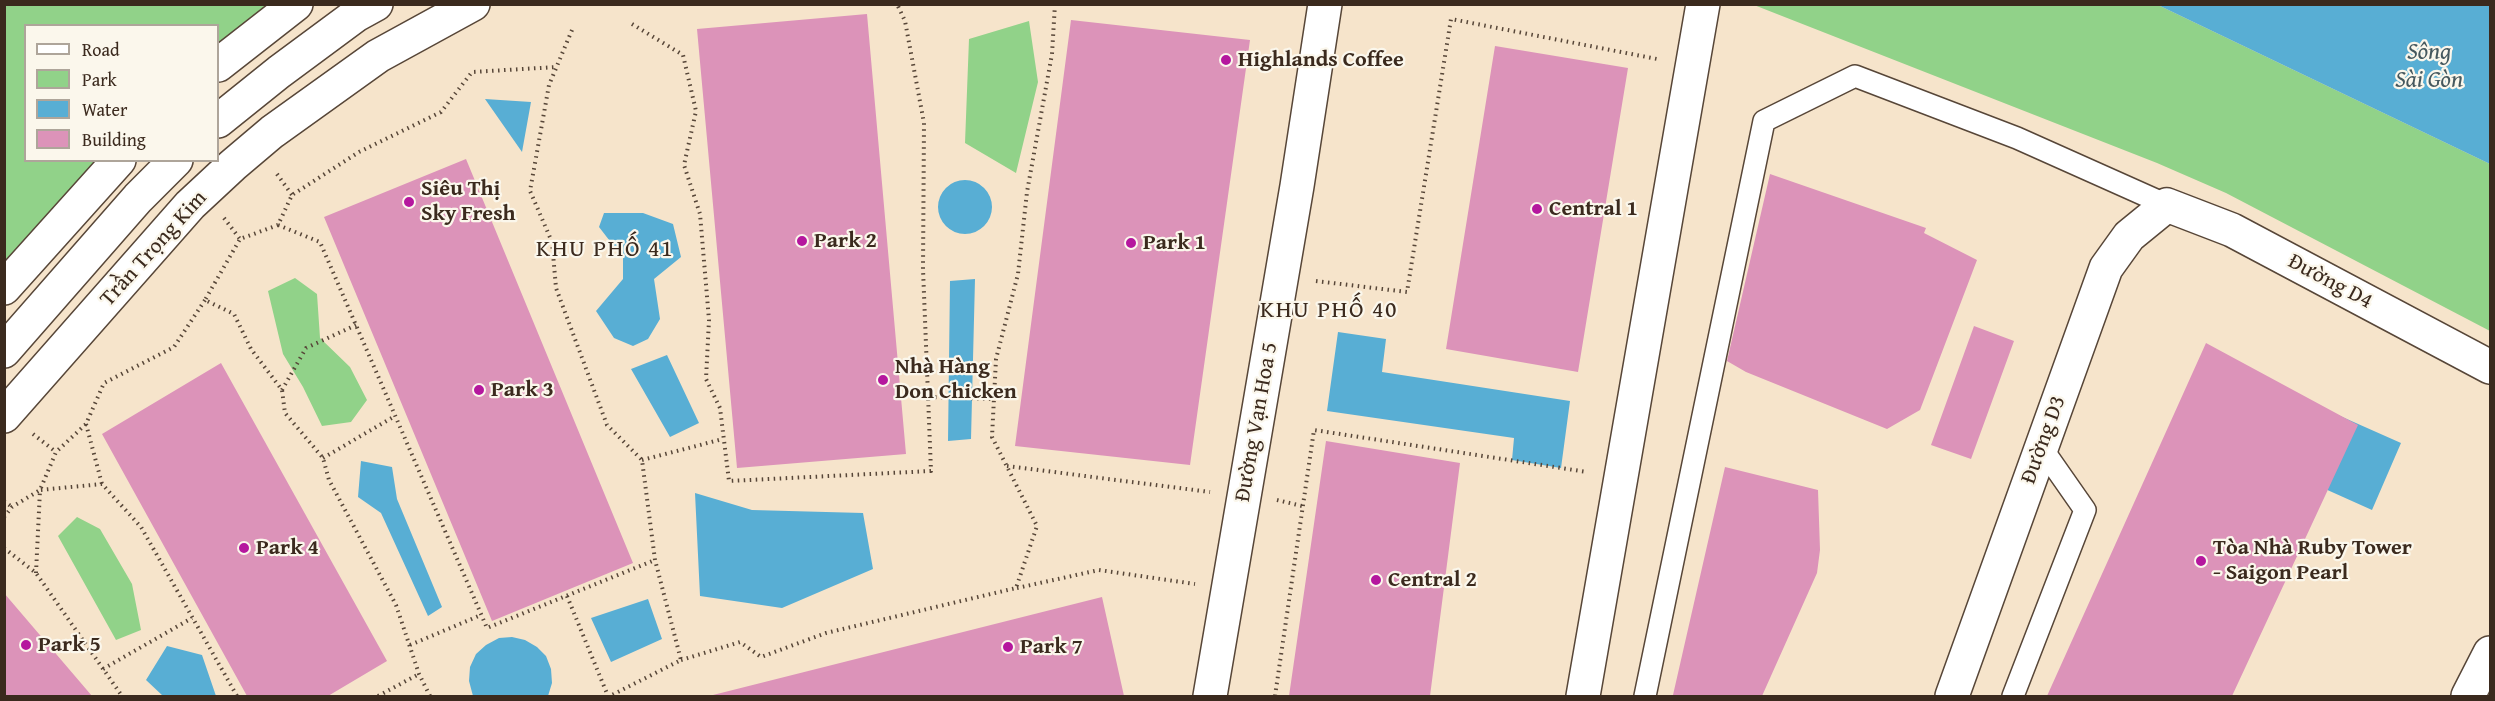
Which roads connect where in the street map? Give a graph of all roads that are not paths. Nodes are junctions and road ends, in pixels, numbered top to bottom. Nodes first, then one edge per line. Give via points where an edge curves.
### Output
1 (296, 4) edge
2 (376, 4) edge
3 (473, 4) edge
4 (1325, 4) edge
5 (1703, 4) edge
6 (219, 64) edge
7 (219, 120) edge
8 (117, 162) edge
9 (174, 162) edge
10 (2167, 205) junction
11 (4, 288) edge
12 (4, 351) edge
13 (2490, 367) edge
14 (4, 417) edge
15 (2042, 447) junction
16 (2490, 653) edge
17 (1210, 696) edge
18 (1583, 696) edge
19 (1645, 696) edge
20 (1952, 696) edge
21 (2013, 696) edge
22 (2468, 696) edge

1 - 6 street
2 - 7 street via 279,72
3 - 14 street, Trần Trọng Kim via 378,56 241,159 190,205
4 - 17 street, Đường Vạn Hoa 5
5 - 18 street
8 - 11 street
9 - 12 street, Trần Trọng Kim
10 - 13 street, Đường D4 via 2232,231
10 - 15 street, Đường D3 via 2129,236 2106,268
10 - 19 lane via 2017,138 1855,76 1764,121
15 - 20 street, Đường D3
15 - 21 lane via 2085,510
16 - 22 street

